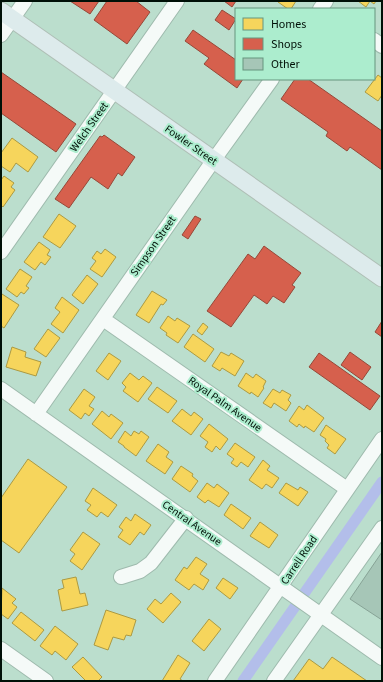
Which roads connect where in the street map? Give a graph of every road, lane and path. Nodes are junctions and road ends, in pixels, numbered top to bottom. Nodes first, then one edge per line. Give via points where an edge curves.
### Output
1 (25, 1) edge
2 (177, 1) edge
3 (7, 15) edge
4 (1, 35) edge
5 (271, 80) edge
6 (114, 91) junction
7 (213, 161) junction
8 (1, 252) edge
9 (382, 278) edge
10 (103, 319) junction
11 (1, 389) edge
12 (36, 414) junction
13 (382, 439) edge
14 (347, 489) junction
15 (186, 518) junction
16 (382, 528) edge
17 (121, 577) dead end
18 (285, 589) junction
19 (316, 611) junction
20 (1, 649) edge
21 (382, 658) edge
22 (46, 681) edge
23 (215, 681) edge
24 (274, 681) edge

1 - 3 street
2 - 6 street, Welch Street
3 - 4 street
3 - 6 main road, Fowler Street
5 - 7 street, Simpson Street
6 - 7 main road, Fowler Street
6 - 8 street, Welch Street
7 - 9 main road, Fowler Street
7 - 10 street, Simpson Street
10 - 12 street, Simpson Street
10 - 14 street, Royal Palm Avenue
11 - 12 street, Central Avenue
12 - 15 street, Central Avenue
13 - 14 street, Carrell Road
14 - 18 street, Carrell Road
15 - 17 street via 151,562 140,571
15 - 18 street, Central Avenue
16 - 19 street
18 - 19 street, Central Avenue
18 - 23 street, Carrell Road
19 - 21 street, Central Avenue
19 - 24 street
20 - 22 street

